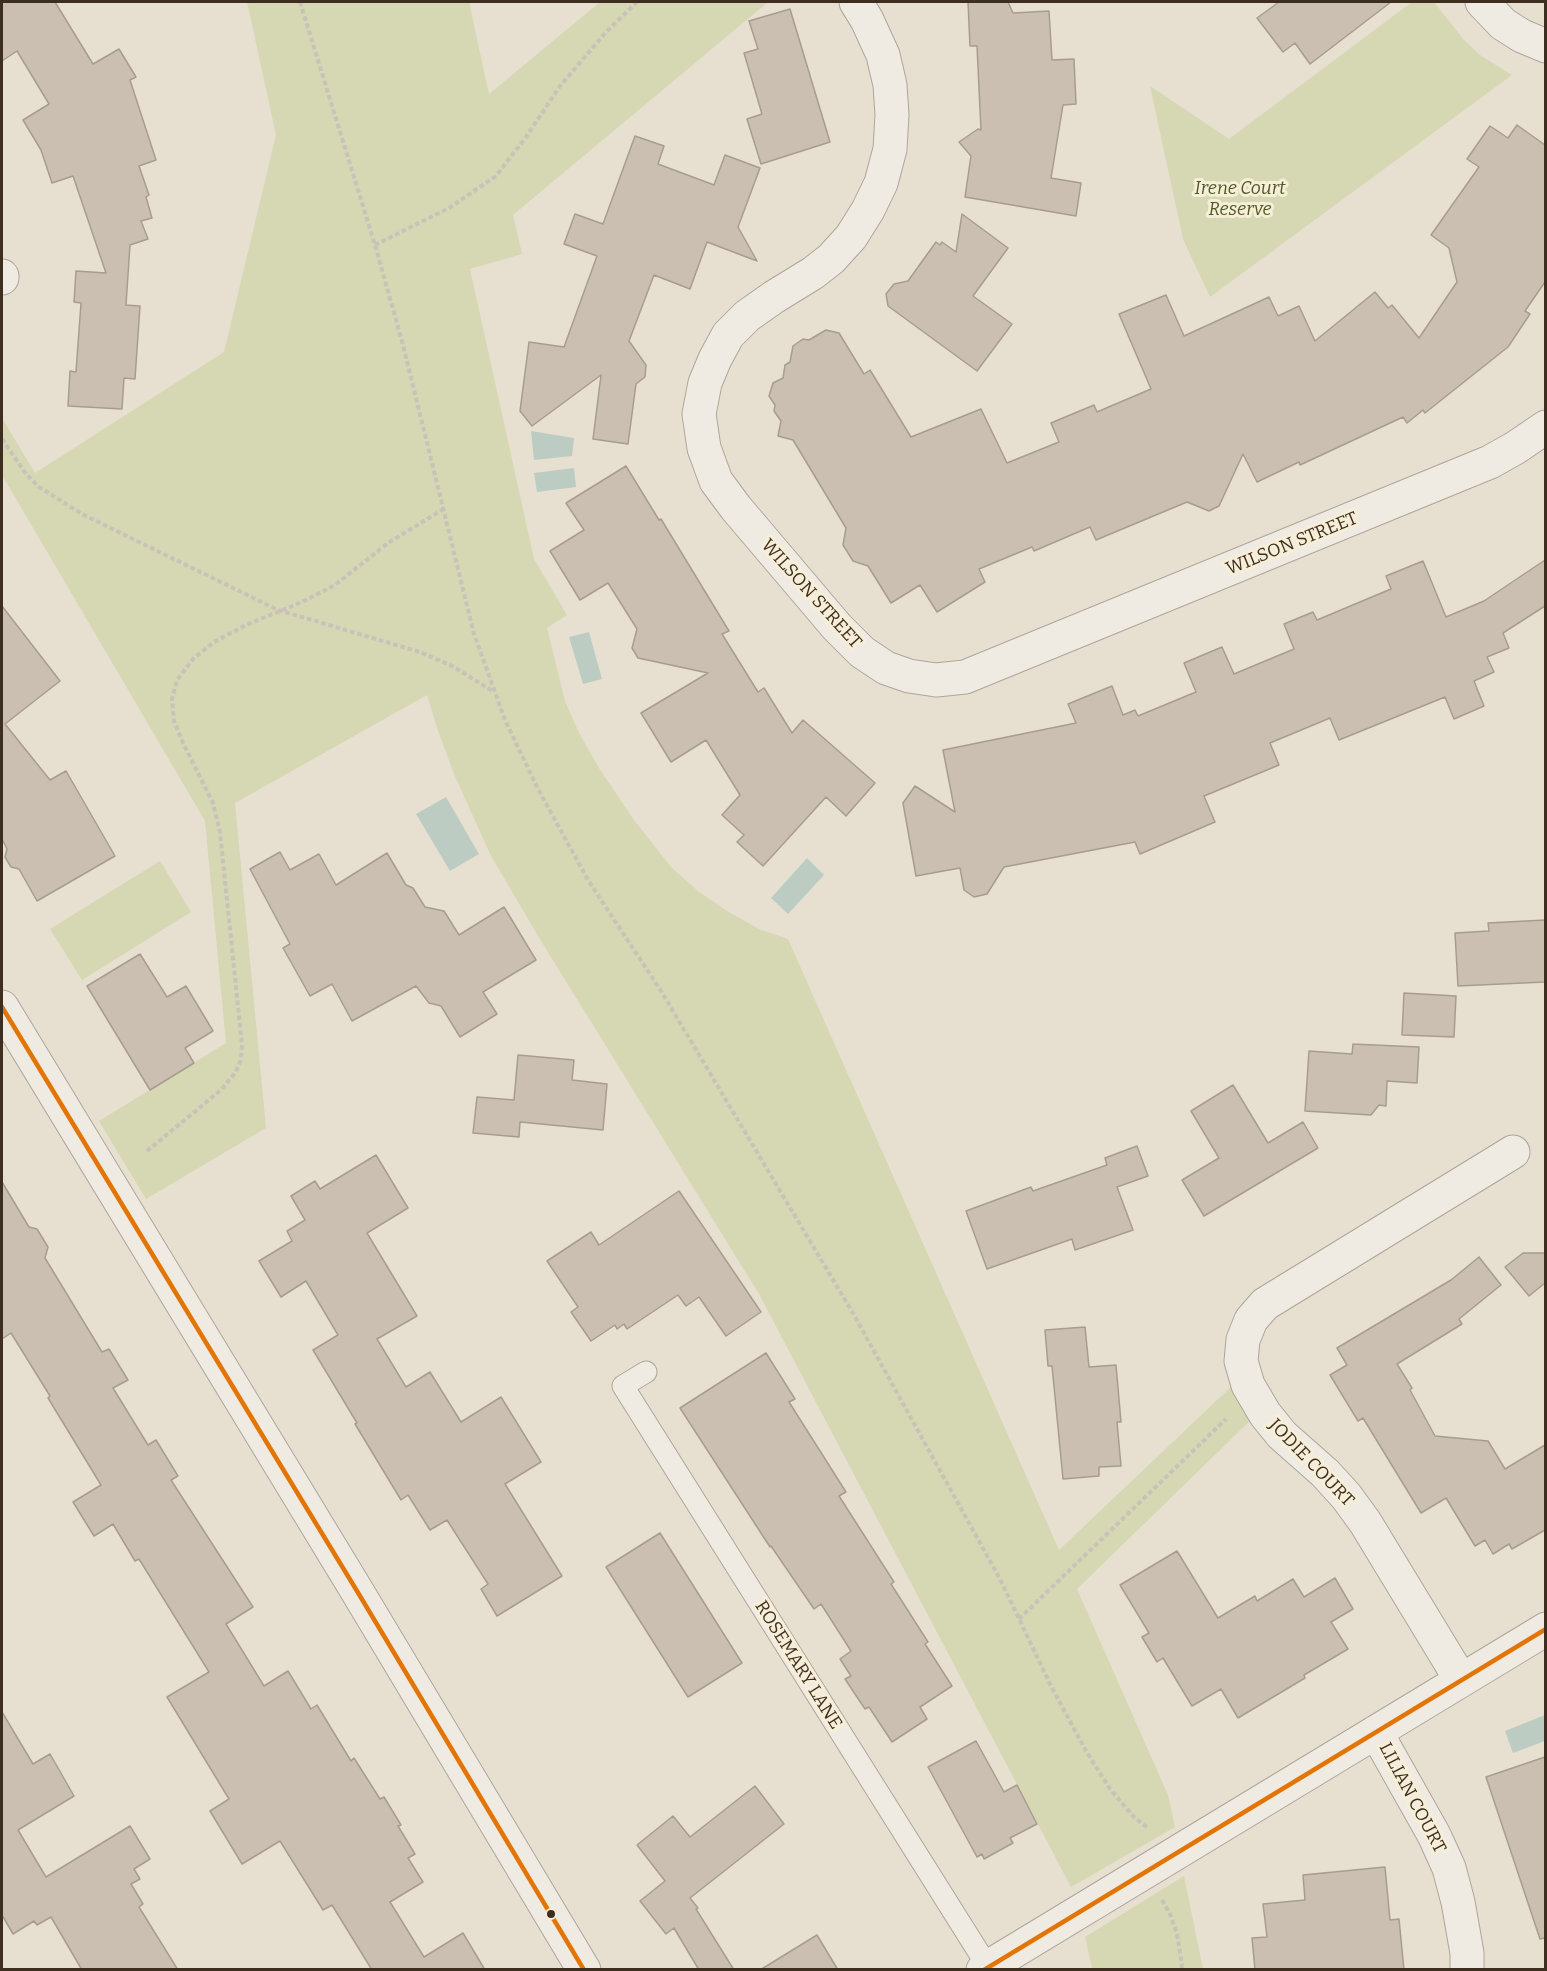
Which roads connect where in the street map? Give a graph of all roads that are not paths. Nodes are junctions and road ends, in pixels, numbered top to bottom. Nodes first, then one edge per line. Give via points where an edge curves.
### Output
1 (856, 2) edge
2 (1482, 2) edge
3 (1545, 46) edge
4 (1545, 426) edge
5 (2, 1006) edge
6 (1513, 1152) dead end
7 (646, 1371) dead end
8 (1545, 1629) edge
9 (1461, 1680) junction
10 (1376, 1732) junction
11 (985, 1968) edge
12 (584, 1970) edge
13 (1467, 1970) edge

1 - 4 street, WILSON STREET via 883,55 890,85 890,149 881,183 857,228 831,259 756,310 728,335 705,384 699,414 704,448 716,481 837,627 862,652 886,668 936,680 976,673 1490,462
2 - 3 street via 1503,24
5 - 12 street
6 - 9 street, JODIE COURT via 1265,1304 1251,1320 1243,1340 1241,1361 1248,1386 1265,1414 1300,1454 1346,1496
7 - 11 lane, ROSEMARY LANE via 623,1386
8 - 9 street
9 - 10 street
10 - 11 street
10 - 13 street, LILIAN COURT via 1449,1868

